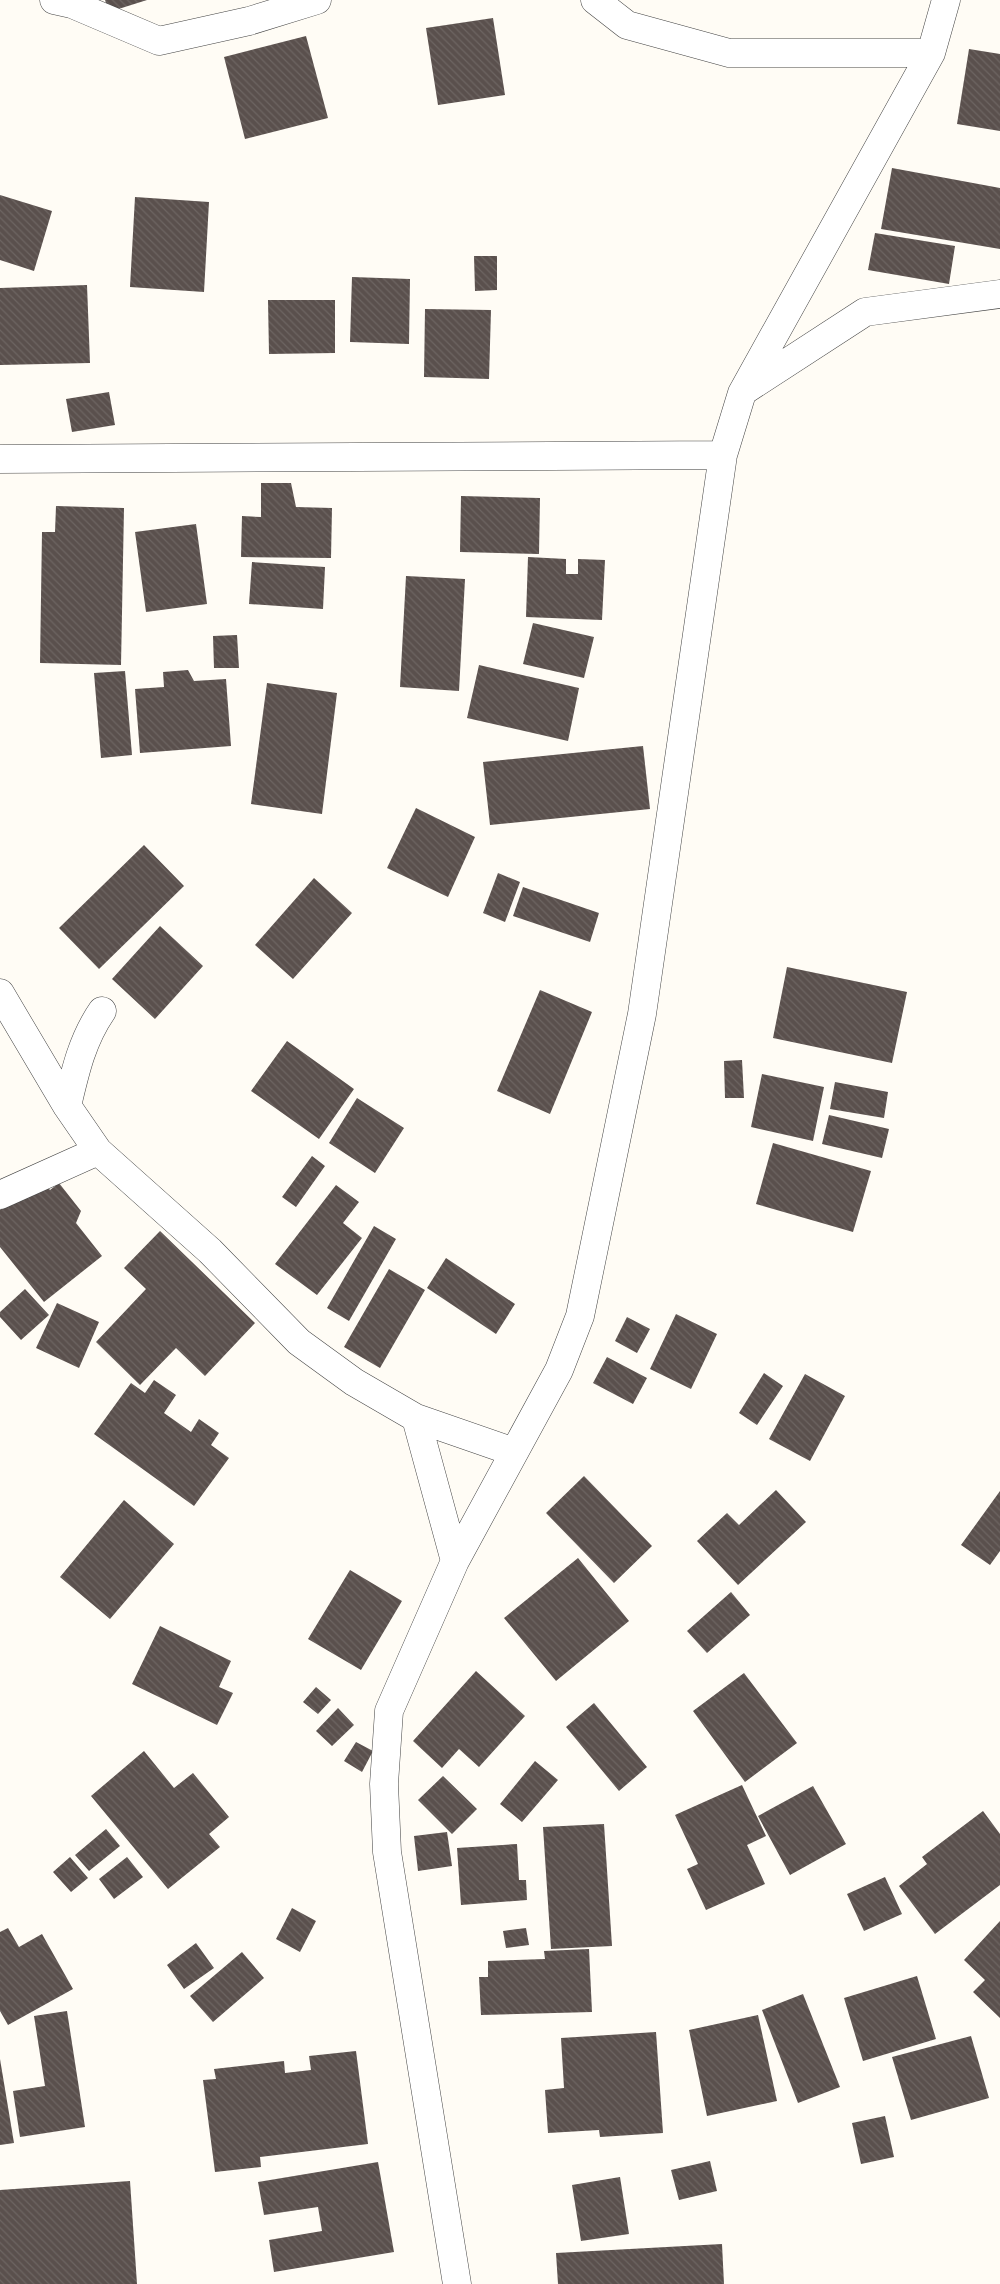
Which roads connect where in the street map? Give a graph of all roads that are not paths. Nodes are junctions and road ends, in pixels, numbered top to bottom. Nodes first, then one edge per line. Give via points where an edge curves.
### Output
1 (54, 0) edge
2 (317, 0) edge
3 (595, 0) edge
4 (946, 0) edge
5 (931, 53) junction
6 (1000, 294) edge
7 (742, 392) junction
8 (723, 455) junction
9 (0, 459) edge
10 (0, 993) edge
11 (102, 1011) dead end
12 (67, 1106) junction
13 (98, 1151) junction
14 (0, 1196) edge
15 (416, 1418) junction
16 (514, 1452) junction
17 (455, 1561) junction
18 (456, 2284) edge

1 - 2 street via 72,4 159,41 249,21
3 - 5 street via 627,25 728,53
4 - 5 street
5 - 7 street
6 - 7 street via 865,312
7 - 8 street
8 - 9 street
8 - 16 street via 642,1014 580,1316 560,1370
10 - 12 street
11 - 12 street via 81,1050
12 - 13 street
13 - 14 street
13 - 15 street via 210,1251 299,1342 354,1382
15 - 16 street
15 - 17 street
16 - 17 street
17 - 18 street via 390,1711 384,1784 387,1852

